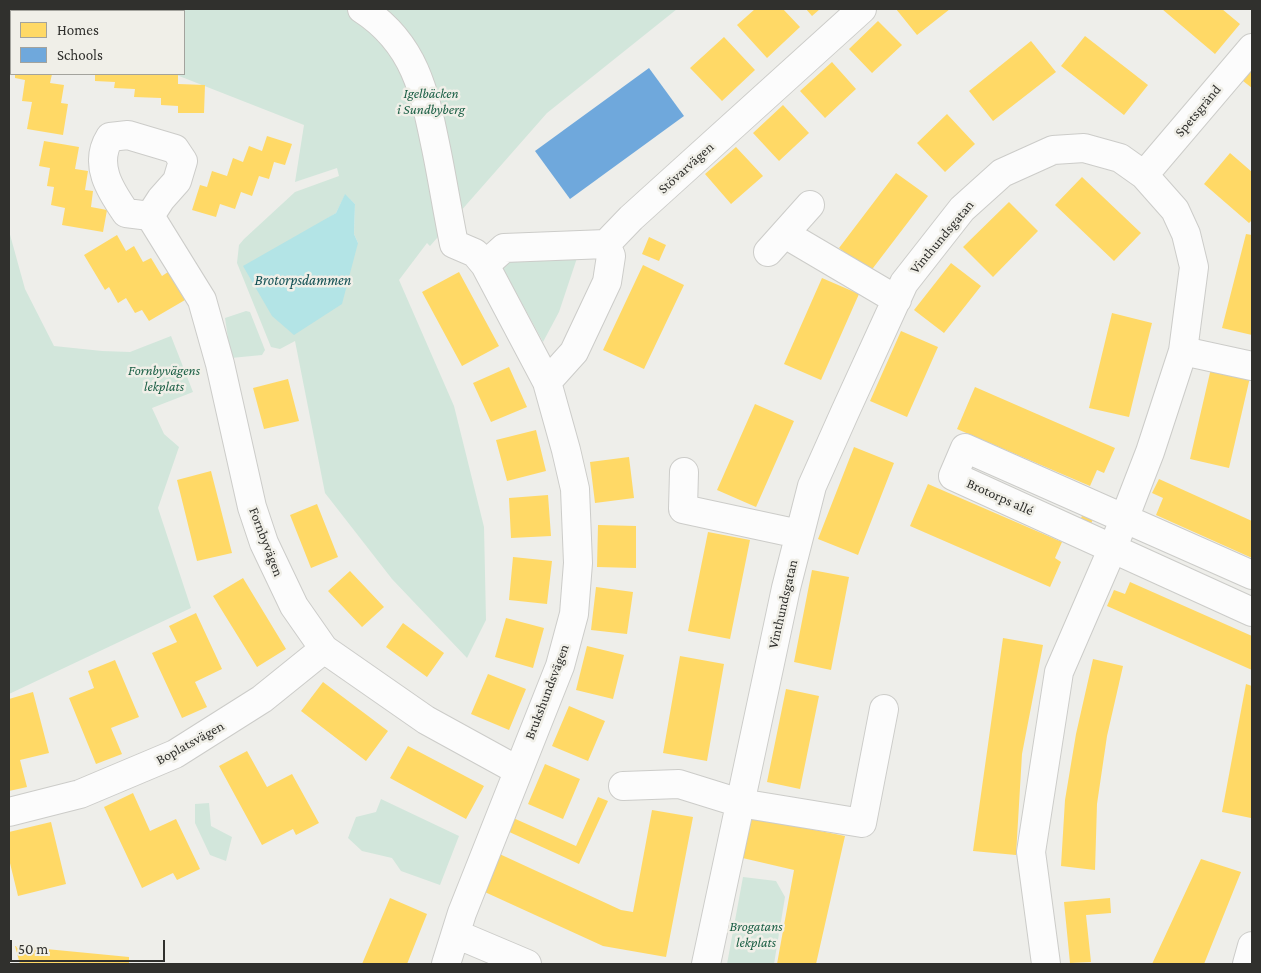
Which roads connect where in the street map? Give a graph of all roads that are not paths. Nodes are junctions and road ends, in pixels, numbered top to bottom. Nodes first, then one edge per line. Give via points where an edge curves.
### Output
1 (362, 9) edge
2 (862, 9) edge
3 (1252, 48) edge
4 (1144, 176) junction
5 (810, 205) dead end
6 (150, 216) dead end
7 (606, 244) junction
8 (485, 265) junction
9 (897, 300) junction
10 (1183, 351) junction
11 (1252, 366) edge
12 (546, 382) junction
13 (684, 472) dead end
14 (1124, 519) junction
15 (799, 534) junction
16 (1112, 549) junction
17 (1252, 575) edge
18 (1252, 612) edge
19 (324, 649) junction
20 (884, 709) dead end
21 (517, 770) junction
22 (623, 786) dead end
23 (740, 803) junction
24 (9, 812) edge
25 (456, 934) junction
26 (1252, 946) edge
27 (446, 964) edge
28 (526, 964) edge
29 (706, 964) edge
30 (1046, 964) edge
31 (1247, 964) edge

1 - 8 street via 392,33 419,76 454,244 475,253
2 - 7 street, Stövarvägen
3 - 4 street, Spetsgränd
4 - 9 street, Vinthundsgatan via 1120,158 1084,148 1053,150 1002,173 962,209 904,283
4 - 10 street, Vinthundsgatan via 1175,210 1186,234 1194,267
5 - 9 street via 777,243
6 - 19 street, Fornbyvägen via 202,300 252,507 264,543 294,606
7 - 8 street via 504,248
7 - 12 street via 611,256 607,282 574,352
8 - 12 street, Brukshundsvägen
9 - 15 street, Vinthundsgatan via 812,486
10 - 11 street
10 - 14 street, Vinthundsgatan
12 - 21 street, Brukshundsvägen via 575,489 577,580 574,614 560,666
13 - 15 street via 683,509
14 - 16 street, Vinthundsgatan
14 - 16 street, Brotorps allé via 965,448 953,476
14 - 17 street, Brotorps allé
15 - 23 street, Vinthundsgatan
16 - 18 street, Brotorps allé
16 - 30 street, Vinthundsgatan via 1058,672 1031,852
19 - 21 street, Fornbyvägen via 426,720
19 - 24 street, Boplatsvägen via 262,699 175,754 80,794
20 - 23 street via 862,823
21 - 25 street, Brukshundsvägen
22 - 23 street via 679,784
23 - 29 street, Vinthundsgatan
25 - 27 street
25 - 28 street
26 - 31 street

